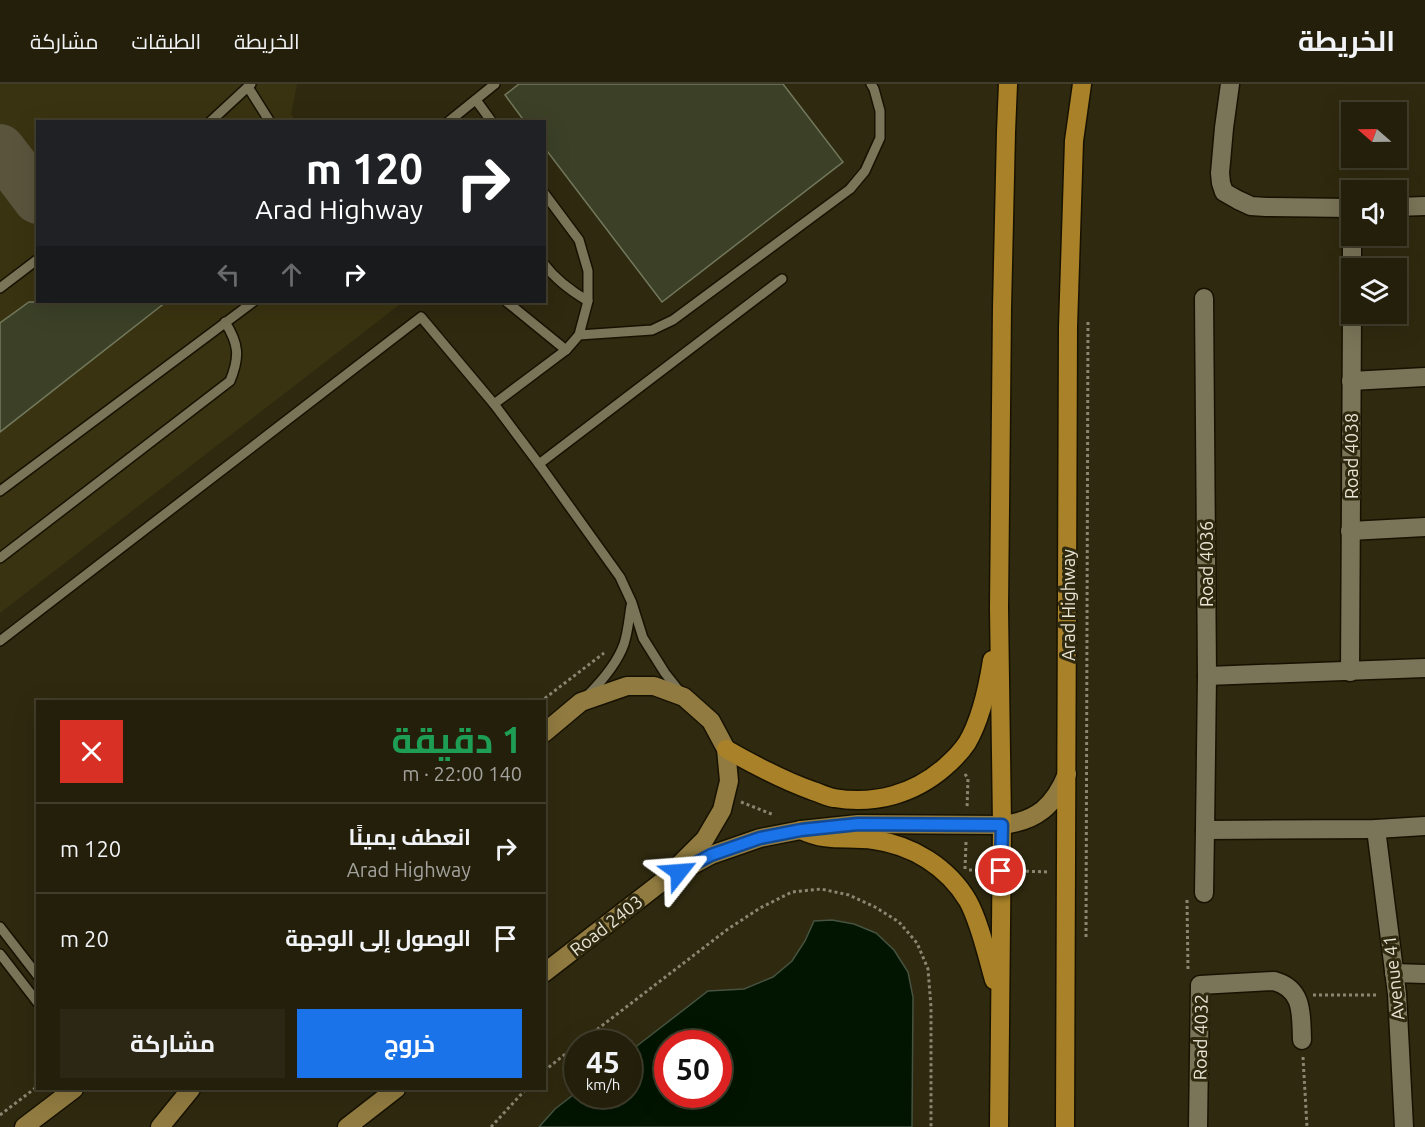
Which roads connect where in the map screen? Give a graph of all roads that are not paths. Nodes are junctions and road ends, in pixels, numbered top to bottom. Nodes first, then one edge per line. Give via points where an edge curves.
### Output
1 (495, 84) edge
2 (871, 84) edge
3 (1008, 84) edge
4 (1082, 84) edge
5 (1230, 84) edge
6 (249, 85) edge
7 (476, 100) junction
8 (212, 120) edge
9 (269, 120) edge
10 (451, 120) edge
11 (491, 120) edge
12 (546, 196) edge
13 (1425, 206) edge
14 (1407, 207) edge
15 (1341, 208) edge
16 (36, 261) edge
17 (546, 266) edge
18 (782, 279) dead end
19 (0, 288) edge
20 (1204, 298) dead end
21 (588, 302) junction
22 (253, 303) edge
23 (508, 303) edge
24 (225, 322) junction
25 (1352, 324) edge
26 (579, 335) junction
27 (566, 350) junction
28 (1425, 377) edge
29 (1351, 381) junction
30 (494, 404) junction
31 (539, 464) junction
32 (0, 491) edge
33 (1425, 527) edge
34 (1350, 531) junction
35 (0, 558) edge
36 (632, 603) junction
37 (999, 608) junction
38 (0, 641) edge
39 (1425, 668) edge
40 (1350, 672) junction
41 (1207, 676) junction
42 (684, 697) junction
43 (581, 702) junction
44 (546, 731) edge
45 (726, 749) junction
46 (1068, 774) junction
47 (1002, 825) junction
48 (1425, 826) edge
49 (1376, 829) junction
50 (801, 830) junction
51 (1205, 830) junction
52 (663, 881) junction
53 (1204, 893) road end
54 (0, 927) edge
55 (0, 954) edge
56 (546, 971) edge
57 (36, 973) edge
58 (1394, 973) junction
59 (1425, 974) edge
60 (1000, 999) junction
61 (36, 1000) edge
62 (1302, 1040) road end
63 (73, 1090) edge
64 (190, 1090) edge
65 (395, 1090) edge
66 (24, 1127) edge
67 (160, 1127) edge
68 (347, 1127) edge
69 (999, 1127) edge
70 (1065, 1127) edge
71 (1198, 1127) edge
72 (1404, 1127) edge

1 - 7 lane
2 - 26 lane via 880,111 879,138 865,171 850,189 673,320 652,330
3 - 37 main road
4 - 46 main road, Arad Highway via 1074,141 1068,327
5 - 15 street via 1220,173 1224,192 1251,206
6 - 8 lane
6 - 9 lane
7 - 10 lane
7 - 11 lane
12 - 21 lane via 579,240 588,271
13 - 14 street
16 - 19 lane
17 - 21 lane
18 - 31 lane
20 - 41 street, Road 4036
21 - 26 lane
22 - 24 lane
23 - 27 lane
24 - 32 lane
24 - 35 lane via 234,335 237,351 230,381
25 - 29 street, Road 4038
26 - 27 lane
27 - 30 lane
28 - 29 street
29 - 34 street, Road 4038
30 - 31 lane
30 - 38 lane via 421,317
31 - 36 lane via 620,577
33 - 34 street
34 - 40 street, Road 4038
36 - 42 lane via 652,653
36 - 43 lane via 620,654 603,680
37 - 45 main road via 989,678 980,714 967,743 934,777 911,790 885,798 832,798
37 - 47 main road
39 - 40 street
40 - 41 street
41 - 51 street, Road 4036
42 - 43 main road via 654,686 627,686
42 - 45 main road via 711,721
43 - 44 main road
45 - 52 main road via 729,781 722,810 705,839
46 - 47 main road, Road 2403 via 1054,800 1043,810 1023,821
46 - 70 main road, Arad Highway
47 - 50 main road, Road 2403 via 858,824
47 - 60 main road
48 - 49 street
49 - 51 street
49 - 58 street, Avenue 41
50 - 52 main road, Road 2403 via 760,838 711,855
50 - 60 main road via 822,838 873,840 928,858 953,880 968,902
51 - 53 street, Road 4036
52 - 56 main road, Road 2403
54 - 57 lane
55 - 61 lane
58 - 59 street
58 - 72 street, Avenue 41
60 - 69 main road
62 - 71 street, Road 4032 via 1300,1005 1296,995 1282,983 1200,985
63 - 66 main road
64 - 67 main road
65 - 68 main road

